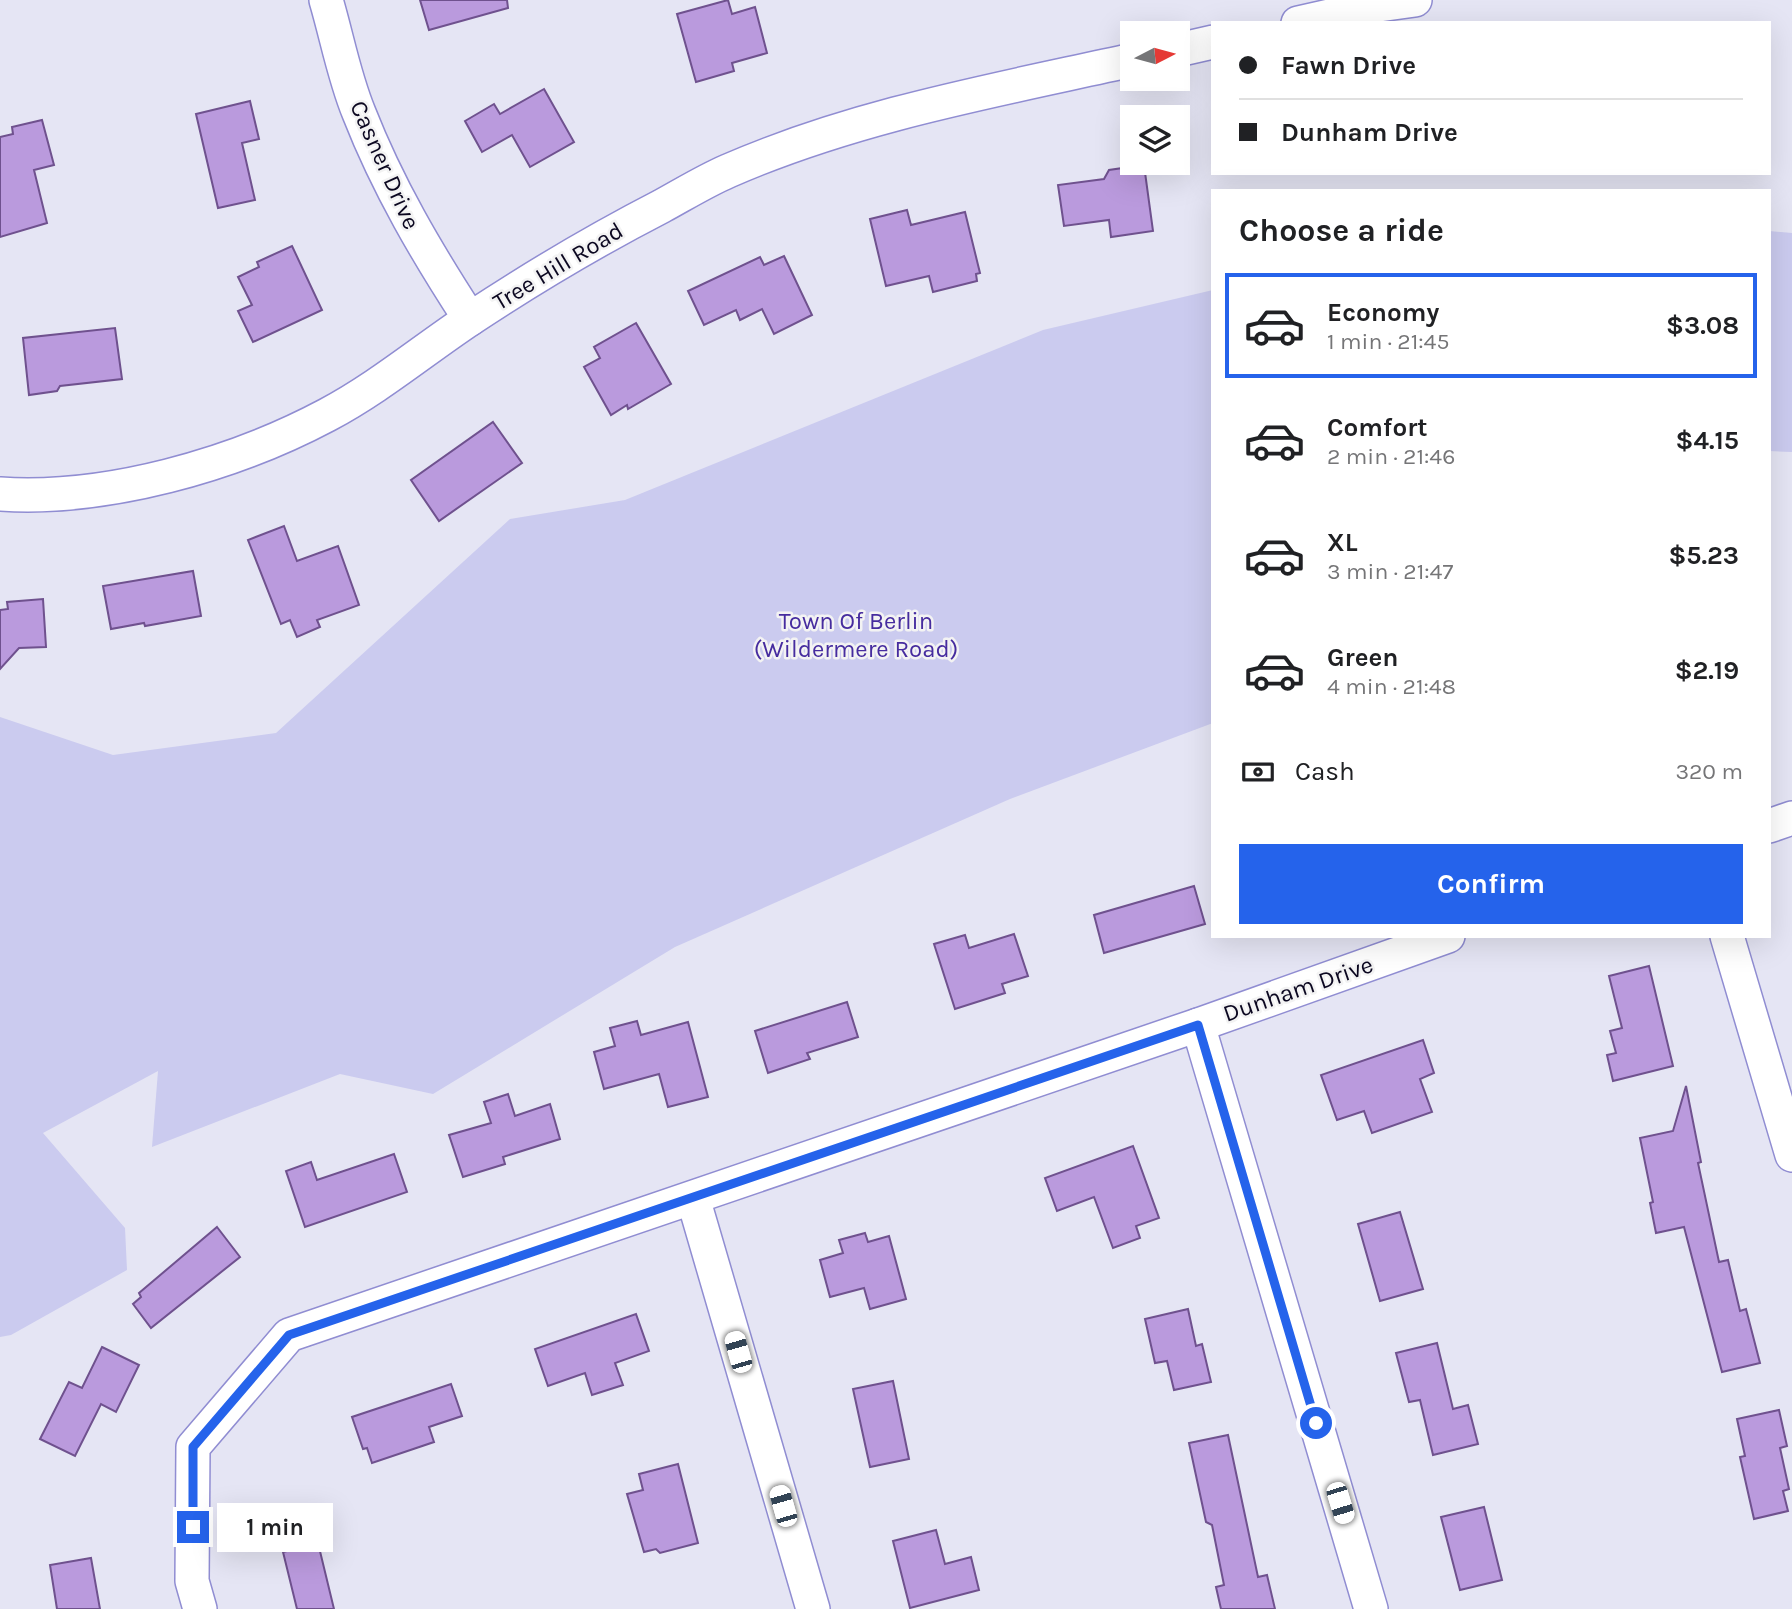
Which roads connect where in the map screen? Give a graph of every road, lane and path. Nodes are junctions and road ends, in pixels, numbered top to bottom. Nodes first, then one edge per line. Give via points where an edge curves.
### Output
1 (326, 0) edge
2 (1415, 0) edge
3 (1307, 21) edge
4 (1211, 42) edge
5 (1190, 47) edge
6 (1120, 63) edge
7 (470, 319) junction
8 (0, 494) edge
9 (1792, 818) edge
10 (1771, 825) edge
11 (1442, 938) edge
12 (1728, 938) edge
13 (1198, 1025) junction
14 (1792, 1155) edge
15 (693, 1198) junction
16 (200, 1609) edge
17 (813, 1609) edge
18 (1371, 1609) edge

1 - 7 street, Casner Drive via 357,110 383,169 415,233
2 - 3 street
4 - 5 street
6 - 7 street, Tree Hill Road via 861,123 727,171 598,239
7 - 8 street, Tree Hill Road via 327,415 251,449 175,473 101,489
9 - 10 street
11 - 13 street, Dunham Drive
12 - 14 street
13 - 15 street, Dunham Drive
13 - 18 street
15 - 16 street, Dunham Drive via 289,1335 193,1447 192,1581
15 - 17 street

